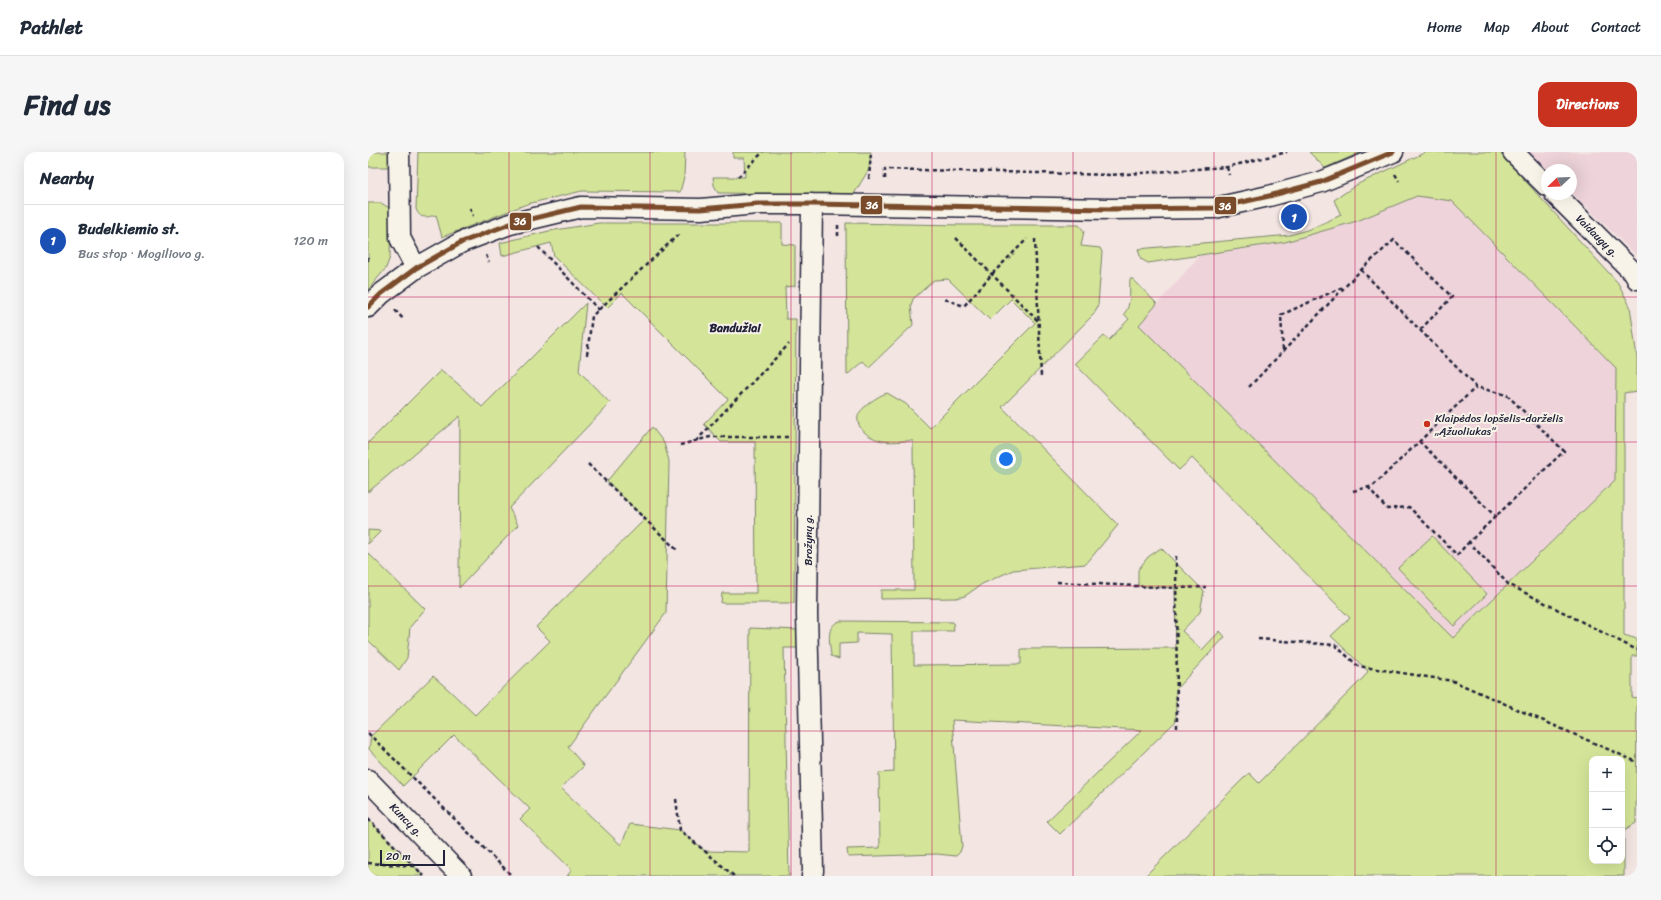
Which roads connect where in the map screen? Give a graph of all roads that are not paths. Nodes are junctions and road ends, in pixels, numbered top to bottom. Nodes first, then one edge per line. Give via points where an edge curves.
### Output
1 (399, 152) edge
2 (1393, 152) edge
3 (1513, 152) edge
4 (1541, 180) edge
5 (1561, 200) edge
6 (812, 204) junction
7 (416, 268) junction
8 (1637, 279) edge
9 (368, 307) edge
10 (368, 780) edge
11 (461, 876) edge
12 (812, 876) edge

1 - 7 street via 400,238
2 - 6 street via 1321,182 1216,208 1110,209
3 - 4 street
5 - 8 street, Vaidaugų g. via 1635,274
6 - 7 street via 757,204 701,209 580,207 510,224 462,242
6 - 12 street, Brožynų g. via 807,614
7 - 9 street
10 - 11 street, Kuncų g.

